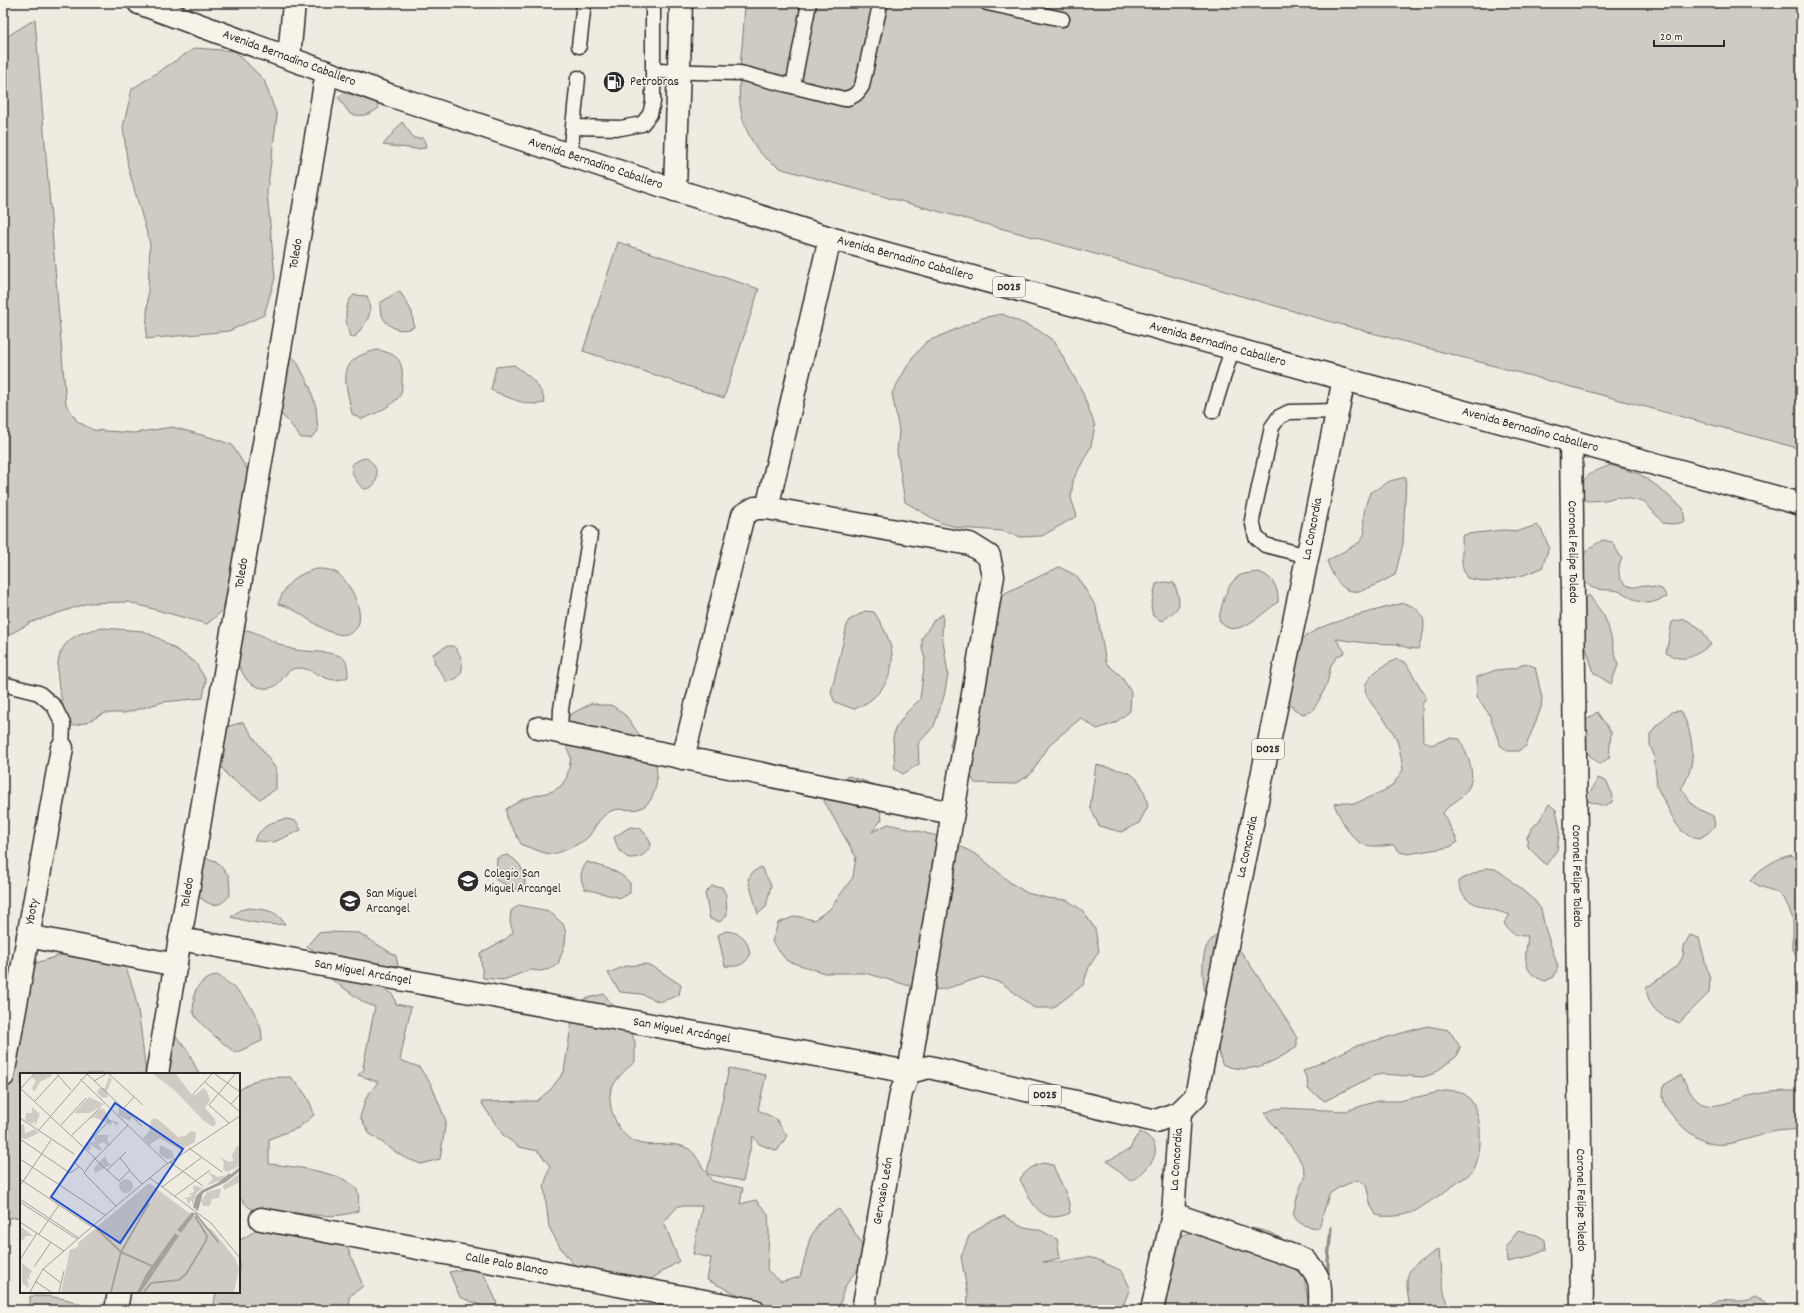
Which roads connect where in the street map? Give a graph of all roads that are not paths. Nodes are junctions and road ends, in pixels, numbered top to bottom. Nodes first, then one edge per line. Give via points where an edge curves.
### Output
1 (139, 3) edge
2 (294, 3) edge
3 (584, 3) edge
4 (653, 3) edge
5 (681, 3) edge
6 (809, 3) edge
7 (987, 3) edge
8 (880, 5) dead end
9 (1062, 19) dead end
10 (579, 46) dead end
11 (289, 58) junction
12 (654, 71) junction
13 (327, 72) junction
14 (678, 72) junction
15 (578, 78) dead end
16 (793, 86) junction
17 (573, 127) junction
18 (570, 156) junction
19 (675, 190) junction
20 (830, 238) junction
21 (1232, 349) junction
22 (1344, 379) junction
23 (1213, 411) dead end
24 (1337, 411) junction
25 (1571, 441) junction
26 (1801, 504) edge
27 (767, 508) junction
28 (590, 534) dead end
29 (1308, 556) junction
30 (3, 684) edge
31 (539, 728) dead end
32 (560, 733) junction
33 (62, 748) joint
34 (683, 758) junction
35 (952, 813) junction
36 (28, 936) junction
37 (180, 939) junction
38 (176, 965) junction
39 (909, 1072) junction
40 (157, 1073) edge
41 (3, 1076) edge
42 (1180, 1112) junction
43 (1174, 1214) junction
44 (261, 1219) dead end
45 (119, 1293) edge
46 (116, 1310) edge
47 (753, 1310) edge
48 (863, 1310) edge
49 (1152, 1310) edge
50 (1320, 1310) edge
51 (1582, 1310) edge

1 - 11 street, Avenida Bernadino Caballero
2 - 11 street
3 - 10 lane
4 - 12 lane
5 - 14 street
6 - 16 lane
7 - 9 lane
8 - 16 lane via 862,86 858,93 853,97 844,98
11 - 13 street, Avenida Bernadino Caballero
12 - 14 lane
12 - 17 lane via 653,102 650,114 642,124 621,128
13 - 18 street, Avenida Bernadino Caballero
13 - 37 street, Toledo
14 - 16 lane via 740,73
14 - 19 street
15 - 17 lane
17 - 18 lane
18 - 19 street, Avenida Bernadino Caballero
19 - 20 street, Avenida Bernadino Caballero / D025
20 - 21 street, Avenida Bernadino Caballero / D025
20 - 27 street
21 - 22 street, Avenida Bernadino Caballero / D025
21 - 23 lane
22 - 24 street, La Concordia / D025
22 - 25 street, Avenida Bernadino Caballero
24 - 29 street, La Concordia / D025
24 - 29 lane via 1289,412 1279,417 1272,427 1252,520 1256,537 1265,545
25 - 26 street, Avenida Bernadino Caballero
25 - 51 street, Coronel Felipe Toledo
27 - 34 street via 755,508 743,515
27 - 35 street, Gervasio León via 970,544 989,556 992,576
28 - 32 lane via 561,709
29 - 42 street, La Concordia / D025 via 1196,1096
30 - 33 lane via 40,692 54,706 63,724
31 - 32 street
32 - 34 street
33 - 36 street, Yboty
34 - 35 street
35 - 39 street, Gervasio León
36 - 38 street
36 - 41 street, Yboty
37 - 38 street, Toledo
37 - 39 street, San Miguel Arcángel
38 - 40 street, Toledo
39 - 42 street, San Miguel Arcángel / D025 via 928,1067 1156,1121
39 - 48 street, Gervasio León via 901,1093
42 - 43 street, La Concordia
43 - 49 street, La Concordia
43 - 50 street via 1305,1260 1316,1272 1320,1285
44 - 47 street, Calle Palo Blanco
45 - 46 street

